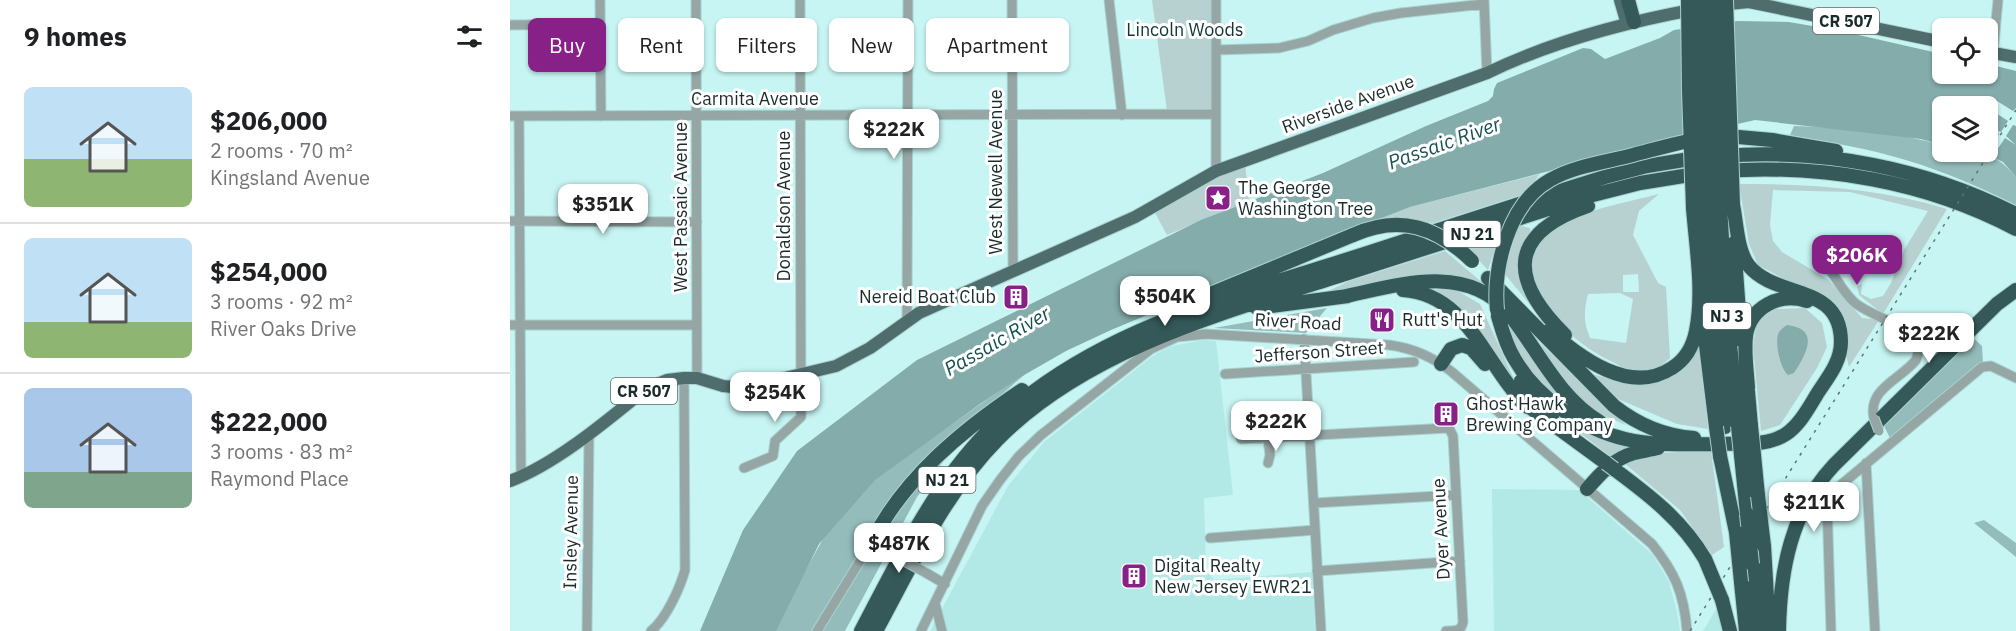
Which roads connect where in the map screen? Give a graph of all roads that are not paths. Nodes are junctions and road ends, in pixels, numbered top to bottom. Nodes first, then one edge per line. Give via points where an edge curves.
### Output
1 (600, 0) edge
2 (696, 0) edge
3 (800, 0) edge
4 (909, 0) edge
5 (1012, 0) edge
6 (1109, 0) edge
7 (1216, 0) edge
8 (1620, 0) edge
9 (1628, 0) edge
10 (1687, 0) edge
11 (1701, 0) edge
12 (1714, 0) edge
13 (1726, 0) edge
14 (1734, 0) edge
15 (1998, 0) edge
16 (1749, 1) edge
17 (1484, 2) edge
18 (600, 18) edge
19 (1995, 18) edge
20 (1630, 23) junction
21 (510, 25) edge
22 (528, 25) edge
23 (1932, 40) edge
24 (1216, 50) junction
25 (1998, 54) edge
26 (2016, 57) edge
27 (1728, 71) junction
28 (601, 72) edge
29 (1487, 73) junction
30 (1216, 114) junction
31 (908, 115) junction
32 (1012, 115) junction
33 (1122, 115) junction
34 (514, 116) edge
35 (601, 116) junction
36 (697, 116) junction
37 (800, 116) junction
38 (1878, 165) junction
39 (1216, 171) junction
40 (1704, 173) junction
41 (1713, 207) junction
42 (2016, 214) edge
43 (515, 221) edge
44 (697, 222) junction
45 (2016, 229) edge
46 (1827, 264) dead end
47 (1013, 272) junction
48 (1488, 278) junction
49 (1698, 280) junction
50 (2016, 290) edge
51 (1341, 297) junction
52 (1242, 308) junction
53 (1498, 313) junction
54 (907, 320) junction
55 (515, 325) edge
56 (697, 326) junction
57 (1304, 339) junction
58 (1113, 344) junction
59 (1414, 362) dead end
60 (1075, 364) junction
61 (1442, 364) junction
62 (1306, 369) junction
63 (1612, 371) junction
64 (1225, 374) dead end
65 (801, 375) junction
66 (684, 378) junction
67 (697, 378) junction
68 (2016, 378) edge
69 (1748, 388) junction
70 (1528, 407) junction
71 (510, 413) edge
72 (520, 413) junction
73 (1733, 426) junction
74 (589, 434) junction
75 (1309, 436) junction
76 (1241, 439) dead end
77 (1268, 439) junction
78 (1649, 442) junction
79 (1668, 445) junction
80 (1885, 447) junction
81 (1736, 456) junction
82 (1866, 463) junction
83 (1268, 464) dead end
84 (1610, 466) junction
85 (744, 468) dead end
86 (515, 479) edge
87 (1587, 489) junction
88 (1456, 495) junction
89 (1314, 503) junction
90 (1315, 530) junction
91 (1210, 538) dead end
92 (871, 543) junction
93 (1460, 561) junction
94 (1317, 571) junction
95 (903, 580) junction
96 (945, 584) junction
97 (935, 603) junction
98 (587, 631) edge
99 (651, 631) edge
100 (817, 631) edge
101 (861, 631) edge
102 (876, 631) edge
103 (882, 631) edge
104 (923, 631) edge
105 (940, 631) edge
106 (1321, 631) edge
107 (1448, 631) edge
108 (1687, 631) edge
109 (1730, 631) edge
110 (1746, 631) edge
111 (1759, 631) edge
112 (1769, 631) edge
113 (1779, 631) edge
114 (1831, 631) edge
115 (1875, 631) edge

1 - 18 street
2 - 36 street, West Passaic Avenue
3 - 37 street, Donaldson Avenue
4 - 31 street
5 - 32 street, West Newell Avenue
6 - 33 street
7 - 24 street
8 - 20 main road
9 - 20 highway
10 - 41 highway, bridge
11 - 41 highway, NJ 3, bridge via 1703,121
12 - 41 highway, NJ 3, bridge
13 - 27 highway, bridge
14 - 27 highway, bridge
15 - 19 street
16 - 20 main road, Riverside Avenue / CR 507
16 - 23 main road, Riverside Avenue / CR 507
17 - 24 street via 1373,18 1279,48
17 - 29 street
20 - 29 main road, Riverside Avenue / CR 507 via 1520,57
21 - 22 street
24 - 30 street
25 - 26 main road
27 - 41 highway, bridge
28 - 35 street
29 - 39 main road, Riverside Avenue / CR 507
30 - 33 street, Carmita Avenue
30 - 39 street
31 - 32 street, Carmita Avenue
31 - 37 street, Carmita Avenue
31 - 54 street
32 - 33 street, Carmita Avenue
32 - 47 street, West Newell Avenue
34 - 35 street, Carmita Avenue
34 - 43 street
35 - 36 street, Carmita Avenue
36 - 37 street, Carmita Avenue
36 - 44 street, West Passaic Avenue
37 - 65 street, Donaldson Avenue
38 - 42 highway, NJ 21 via 1938,182
38 - 53 highway, bridge via 1826,148 1727,136 1692,140 1555,177 1541,185 1521,210 1505,243 1497,275
38 - 58 highway, NJ 21 via 1767,154 1701,158 1637,169 1223,299
39 - 47 main road, Riverside Avenue / CR 507 via 1135,217
40 - 45 highway, NJ 21 via 1792,170 1868,178 1941,197
40 - 52 highway, NJ 21 via 1599,194
40 - 63 highway via 1575,210 1547,225 1529,246 1525,272 1535,300 1566,336
41 - 49 highway
41 - 69 highway via 1732,215
41 - 73 highway, NJ 3 via 1714,316
41 - 79 highway via 1748,265 1764,278 1812,296 1826,306 1839,330 1838,357 1799,422 1778,439 1760,443
43 - 44 street
43 - 55 street
44 - 56 street, West Passaic Avenue
46 - 80 street, bridge via 1856,304 1908,332 1918,346 1913,364 1876,397 1874,418
47 - 54 main road, Riverside Avenue / CR 507
48 - 58 highway, bridge via 1441,236 1405,225 1373,228 1170,312
48 - 63 highway via 1576,352
48 - 69 highway via 1614,406 1645,425 1687,437 1760,437 1785,426 1832,354 1833,332 1821,311 1809,302 1790,298 1772,302 1759,311 1746,334
49 - 63 highway via 1696,332 1683,358 1670,369 1649,377 1633,378
49 - 73 highway
50 - 113 highway via 1997,304 1818,485 1800,515 1789,546
51 - 52 highway
51 - 70 highway via 1404,290 1444,303 1463,319 1508,385
51 - 78 highway via 1437,281 1457,282 1479,290 1507,311 1579,407 1606,426
52 - 95 highway, NJ 21 via 1118,356 1030,411 963,480
53 - 78 highway via 1517,364 1552,401 1603,432
53 - 84 highway via 1506,353 1527,389
54 - 65 main road, Riverside Avenue / CR 507 via 848,361
55 - 56 street
55 - 72 street
56 - 67 street, West Passaic Avenue
57 - 61 street, River Road via 1396,346
57 - 62 street
57 - 96 street, River Road via 1189,335 1144,353 1009,467 982,506
58 - 60 highway, NJ 21
59 - 62 street, Jefferson Street
60 - 92 highway via 1025,388 955,440 908,489
60 - 101 highway, NJ 21 via 1005,415 959,463 923,517
61 - 70 highway via 1454,347 1468,346
61 - 87 street, River Road
62 - 64 street, Jefferson Street
62 - 75 street
65 - 67 main road, CR 507 via 743,388
65 - 85 street, Donaldson Avenue via 801,417 775,441 773,456
66 - 67 main road, CR 507
66 - 74 main road, CR 507 via 647,388
66 - 99 street via 686,560 682,580
68 - 80 street via 1991,366 1982,367
69 - 73 highway
70 - 84 highway
71 - 72 street
72 - 86 street
73 - 81 highway, NJ 3
73 - 81 highway, bridge
74 - 86 main road, CR 507
74 - 98 street, Insley Avenue
75 - 77 street
75 - 88 street, Dyer Avenue via 1449,428
75 - 89 street
76 - 77 street
77 - 83 street
78 - 79 highway
79 - 87 highway via 1621,458
80 - 82 street
81 - 110 highway, NJ 3, bridge via 1736,531
81 - 111 highway, NJ 3, bridge via 1747,514
81 - 112 highway, bridge via 1758,496
82 - 114 street via 1830,494 1827,502
82 - 115 street
84 - 109 highway, bridge via 1667,511 1689,535 1722,600
87 - 108 street, River Road via 1652,544 1667,564 1682,596
88 - 89 street
88 - 93 street, Dyer Avenue
89 - 90 street
90 - 91 street
90 - 94 street
92 - 96 street, bridge
92 - 100 street
93 - 94 street
93 - 107 street, Dyer Avenue via 1463,627
94 - 106 street
95 - 102 highway, NJ 21
95 - 103 highway
96 - 97 street, River Road
97 - 104 street, River Road
97 - 105 street
104 - 105 street

